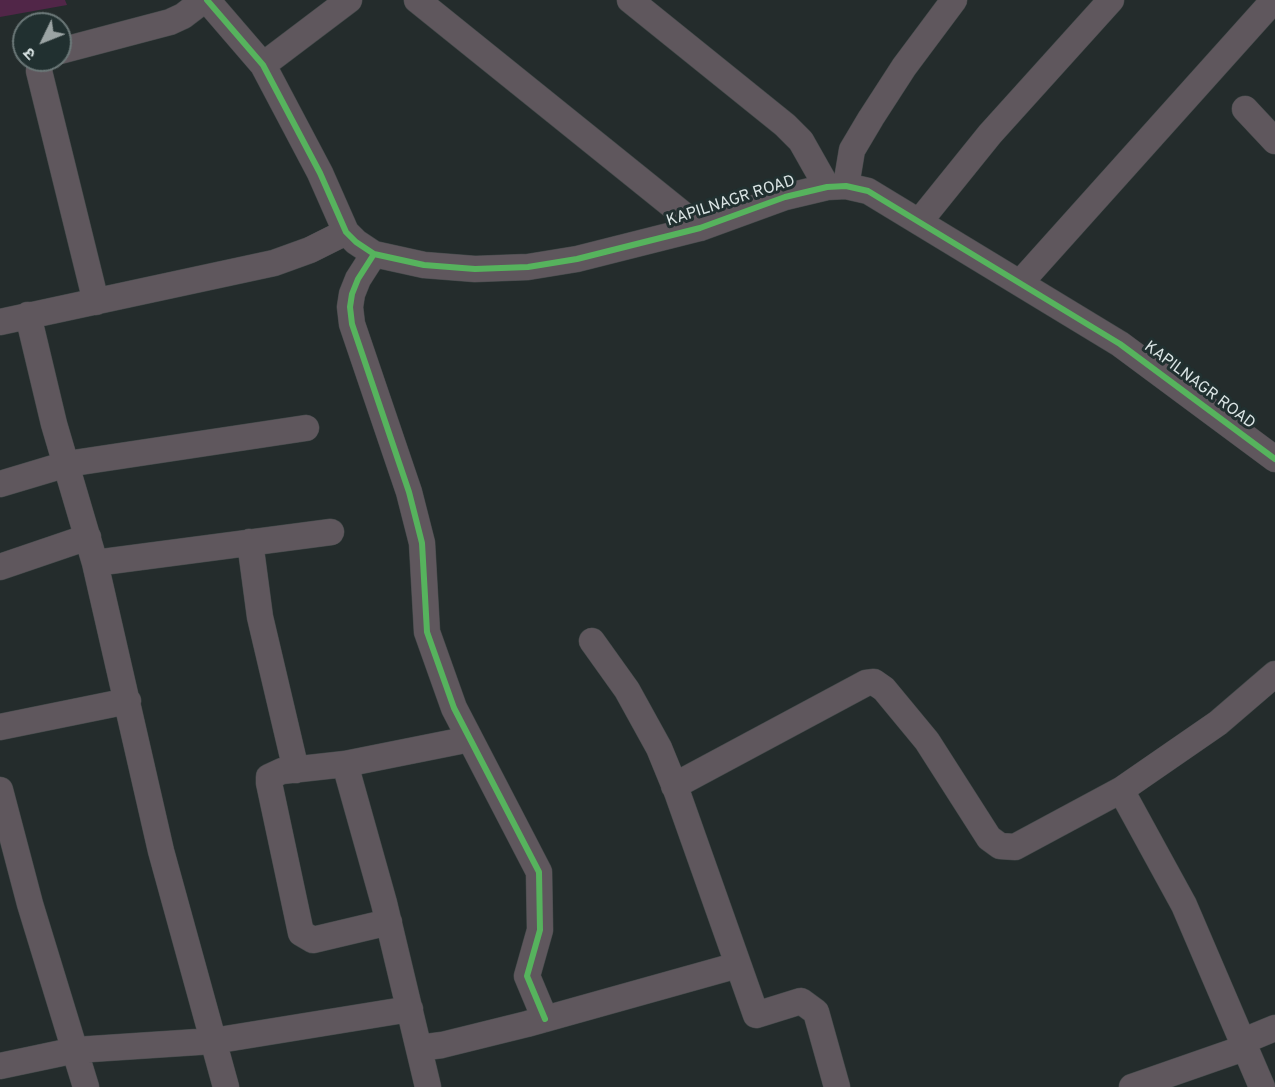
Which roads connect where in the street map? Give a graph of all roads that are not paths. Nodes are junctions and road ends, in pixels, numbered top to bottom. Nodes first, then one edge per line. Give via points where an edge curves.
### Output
1 (206, 0) edge
2 (349, 0) edge
3 (417, 0) edge
4 (630, 0) edge
5 (954, 0) edge
6 (1111, 0) edge
7 (1274, 0) edge
8 (72, 48) edge
9 (263, 65) junction
10 (39, 72) edge
11 (1245, 109) dead end
12 (1275, 141) edge
13 (836, 186) junction
14 (919, 222) junction
15 (700, 228) junction
16 (346, 232) junction
17 (374, 254) junction
18 (1020, 283) junction
19 (96, 302) junction
20 (28, 315) junction
21 (0, 322) edge
22 (306, 428) dead end
23 (1275, 459) edge
24 (67, 464) junction
25 (0, 484) edge
26 (331, 532) dead end
27 (88, 537) junction
28 (250, 542) junction
29 (95, 563) junction
30 (0, 567) edge
31 (592, 641) dead end
32 (1275, 674) edge
33 (128, 701) junction
34 (0, 727) edge
35 (470, 739) junction
36 (345, 764) junction
37 (296, 770) junction
38 (675, 786) junction
39 (0, 790) edge
40 (1121, 790) junction
41 (389, 922) junction
42 (738, 965) junction
43 (410, 1009) junction
44 (544, 1019) junction
45 (1275, 1028) edge
46 (213, 1041) junction
47 (1243, 1045) junction
48 (419, 1048) junction
49 (76, 1050) junction
50 (0, 1066) edge
51 (86, 1087) edge
52 (226, 1087) edge
53 (428, 1087) edge
54 (837, 1087) edge
55 (1132, 1087) edge
56 (1262, 1087) edge

1 - 8 street via 170,22
1 - 9 street, KAPILNAGR ROAD
2 - 9 street
3 - 15 street
4 - 13 street via 785,125
5 - 13 street via 870,118
6 - 14 street via 990,134
7 - 18 street
9 - 16 street, KAPILNAGR ROAD via 320,172
10 - 19 street
11 - 12 street
13 - 14 street, KAPILNAGR ROAD via 868,192
13 - 15 street, KAPILNAGR ROAD via 785,197
14 - 18 street, KAPILNAGR ROAD
15 - 17 street, KAPILNAGR ROAD via 577,260 528,267 424,266
16 - 17 street, KAPILNAGR ROAD
16 - 19 street via 274,263
17 - 35 street via 352,294 352,324 410,492 422,543 427,632 454,708
18 - 23 street, KAPILNAGR ROAD via 1120,344
19 - 20 street
20 - 21 street
20 - 24 street
22 - 24 street
24 - 25 street
24 - 27 street
26 - 28 street
27 - 29 street
27 - 30 street
28 - 29 street
28 - 37 street via 260,617
29 - 33 street
31 - 38 street via 627,690
32 - 40 street via 1218,723
33 - 34 street
33 - 46 street via 161,851
35 - 36 street
35 - 44 street via 539,872 540,930 527,976
36 - 37 street
36 - 41 street
37 - 41 street via 275,773 269,777 269,783 301,933 313,940
38 - 40 street via 872,682 884,689 927,741 989,838 1000,846 1015,847
38 - 42 street
39 - 49 street via 30,904
40 - 47 street via 1184,905
41 - 43 street
42 - 44 street
42 - 54 street via 756,1015 801,1000 816,1012
43 - 46 street
43 - 48 street
44 - 48 street
45 - 47 street
46 - 49 street
46 - 52 street
47 - 55 street
47 - 56 street
48 - 53 street
49 - 50 street
49 - 51 street

